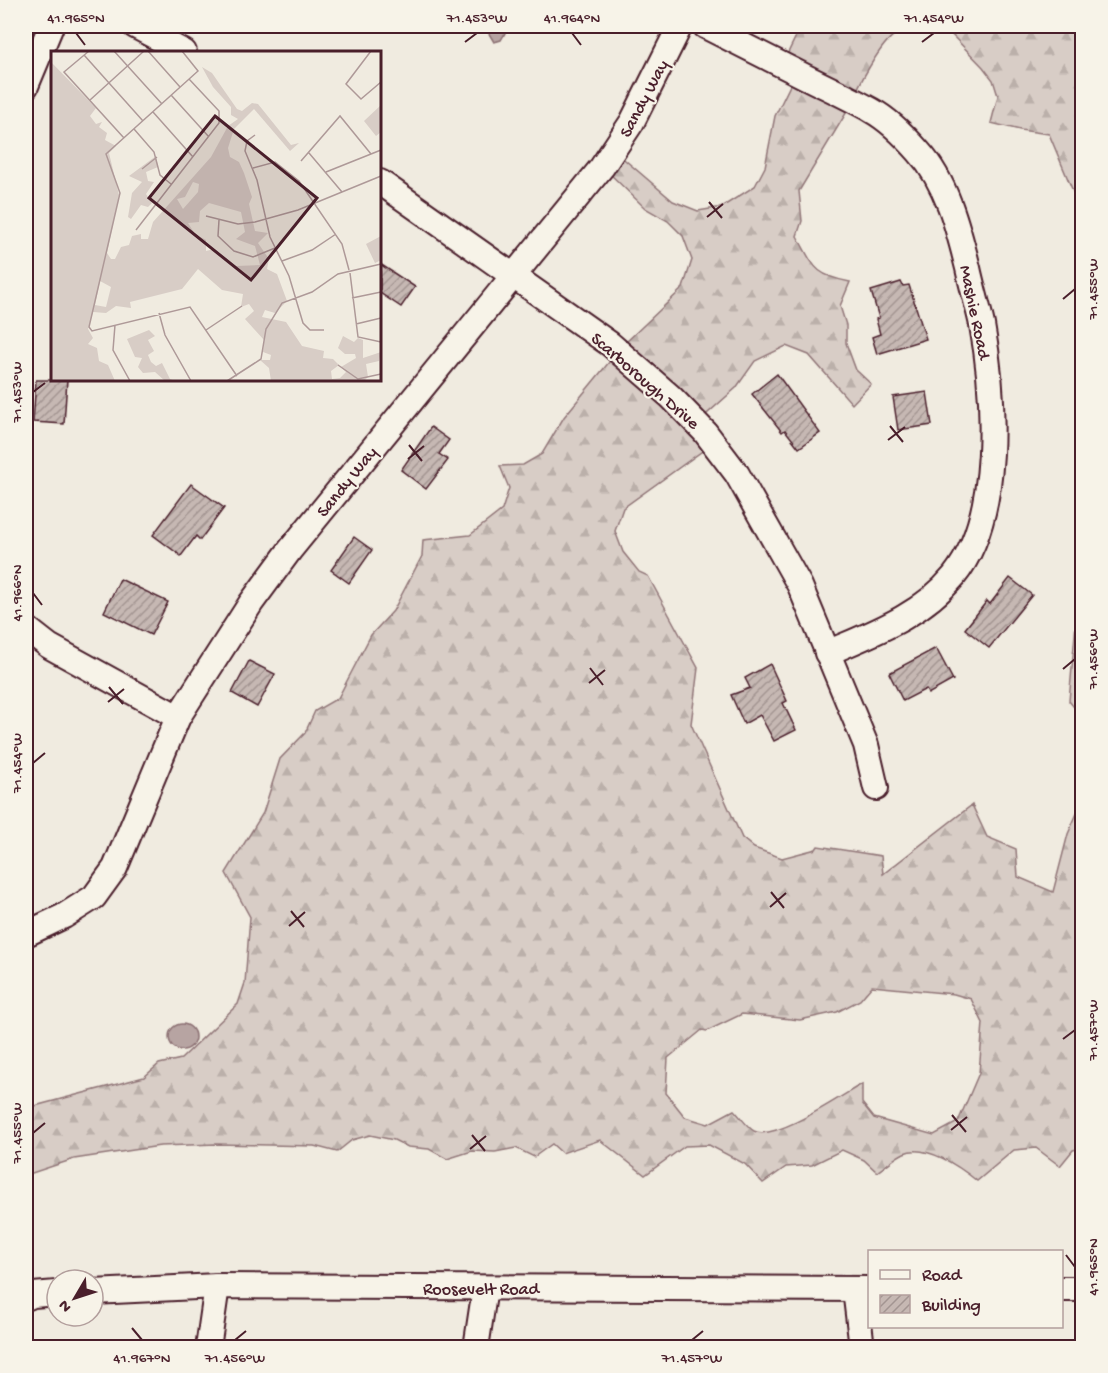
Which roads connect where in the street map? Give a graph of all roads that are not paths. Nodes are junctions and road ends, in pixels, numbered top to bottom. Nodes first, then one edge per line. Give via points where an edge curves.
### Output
1 (51, 26) edge
2 (135, 26) edge
3 (680, 26) edge
4 (705, 26) edge
5 (182, 51) edge
6 (26, 86) edge
7 (381, 183) edge
8 (514, 276) junction
9 (26, 628) edge
10 (827, 653) junction
11 (178, 717) junction
12 (876, 788) dead end
13 (26, 934) edge
14 (217, 1286) junction
15 (485, 1288) junction
16 (1063, 1288) edge
17 (1083, 1288) edge
18 (862, 1289) edge
19 (105, 1291) edge
20 (45, 1294) edge
21 (26, 1298) edge
22 (208, 1347) edge
23 (476, 1347) edge
24 (862, 1347) edge

1 - 6 street
2 - 5 street
3 - 8 street, Sandy Way via 632,122 602,167
4 - 10 street, Mashie Road via 873,111 921,154 941,186 957,226 982,324 990,390 989,482 966,557 937,594 918,609
7 - 8 street, Scarborough Drive
8 - 10 street, Scarborough Drive via 610,344 705,432 738,474 774,537 800,585
8 - 11 street, Sandy Way via 290,550
9 - 11 street via 50,646
10 - 12 street, Scarborough Drive via 866,745
11 - 13 street, Sandy Way via 115,868 94,897
14 - 15 street, Roosevelt Road
14 - 19 street, Roosevelt Road
14 - 22 street
15 - 18 street, Roosevelt Road
15 - 23 street
16 - 17 street
18 - 24 street
20 - 21 street

